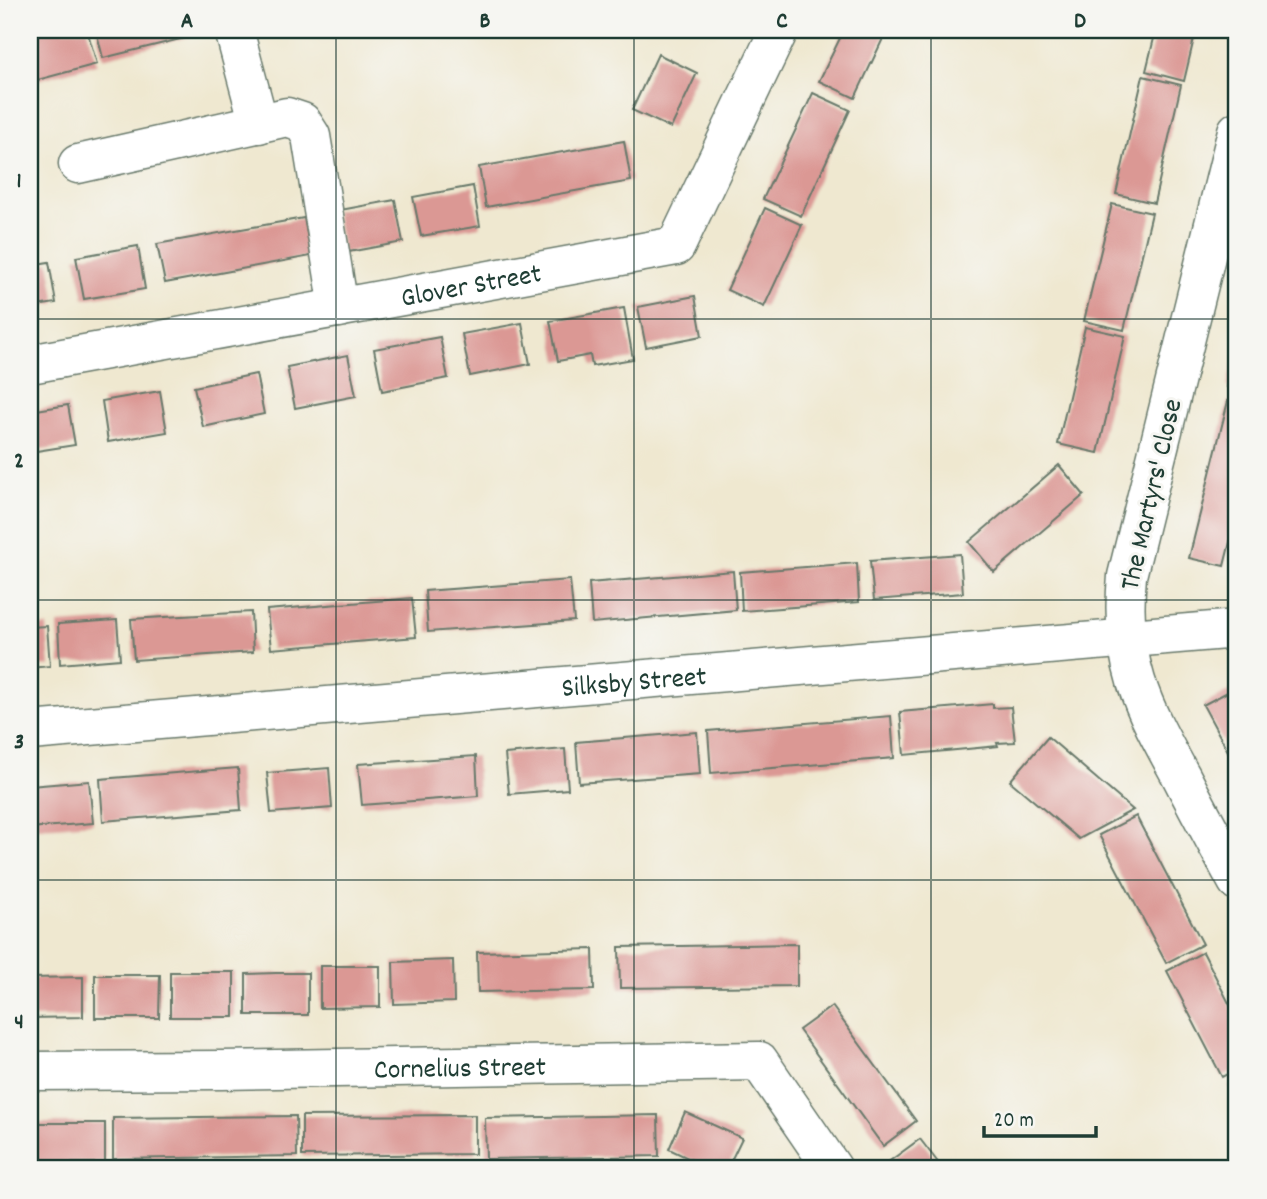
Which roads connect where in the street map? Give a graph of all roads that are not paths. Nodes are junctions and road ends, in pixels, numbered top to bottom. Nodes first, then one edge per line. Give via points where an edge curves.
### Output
1 (234, 30) edge
2 (779, 30) edge
3 (259, 124) junction
4 (1237, 131) edge
5 (78, 164) dead end
6 (339, 308) junction
7 (30, 364) edge
8 (1237, 629) edge
9 (1126, 639) junction
10 (30, 731) edge
11 (1237, 881) edge
12 (30, 1071) edge
13 (833, 1169) edge

1 - 3 street
2 - 6 street, Glover Street via 676,246
3 - 5 street
3 - 6 street via 287,117 302,122 311,136
4 - 9 street, The Martyrs' Close via 1127,576
6 - 7 street, Glover Street
8 - 9 street, Silksby Street
9 - 10 street, Silksby Street
9 - 11 street, The Martyrs' Close via 1149,718
12 - 13 street, Cornelius Street via 759,1062

